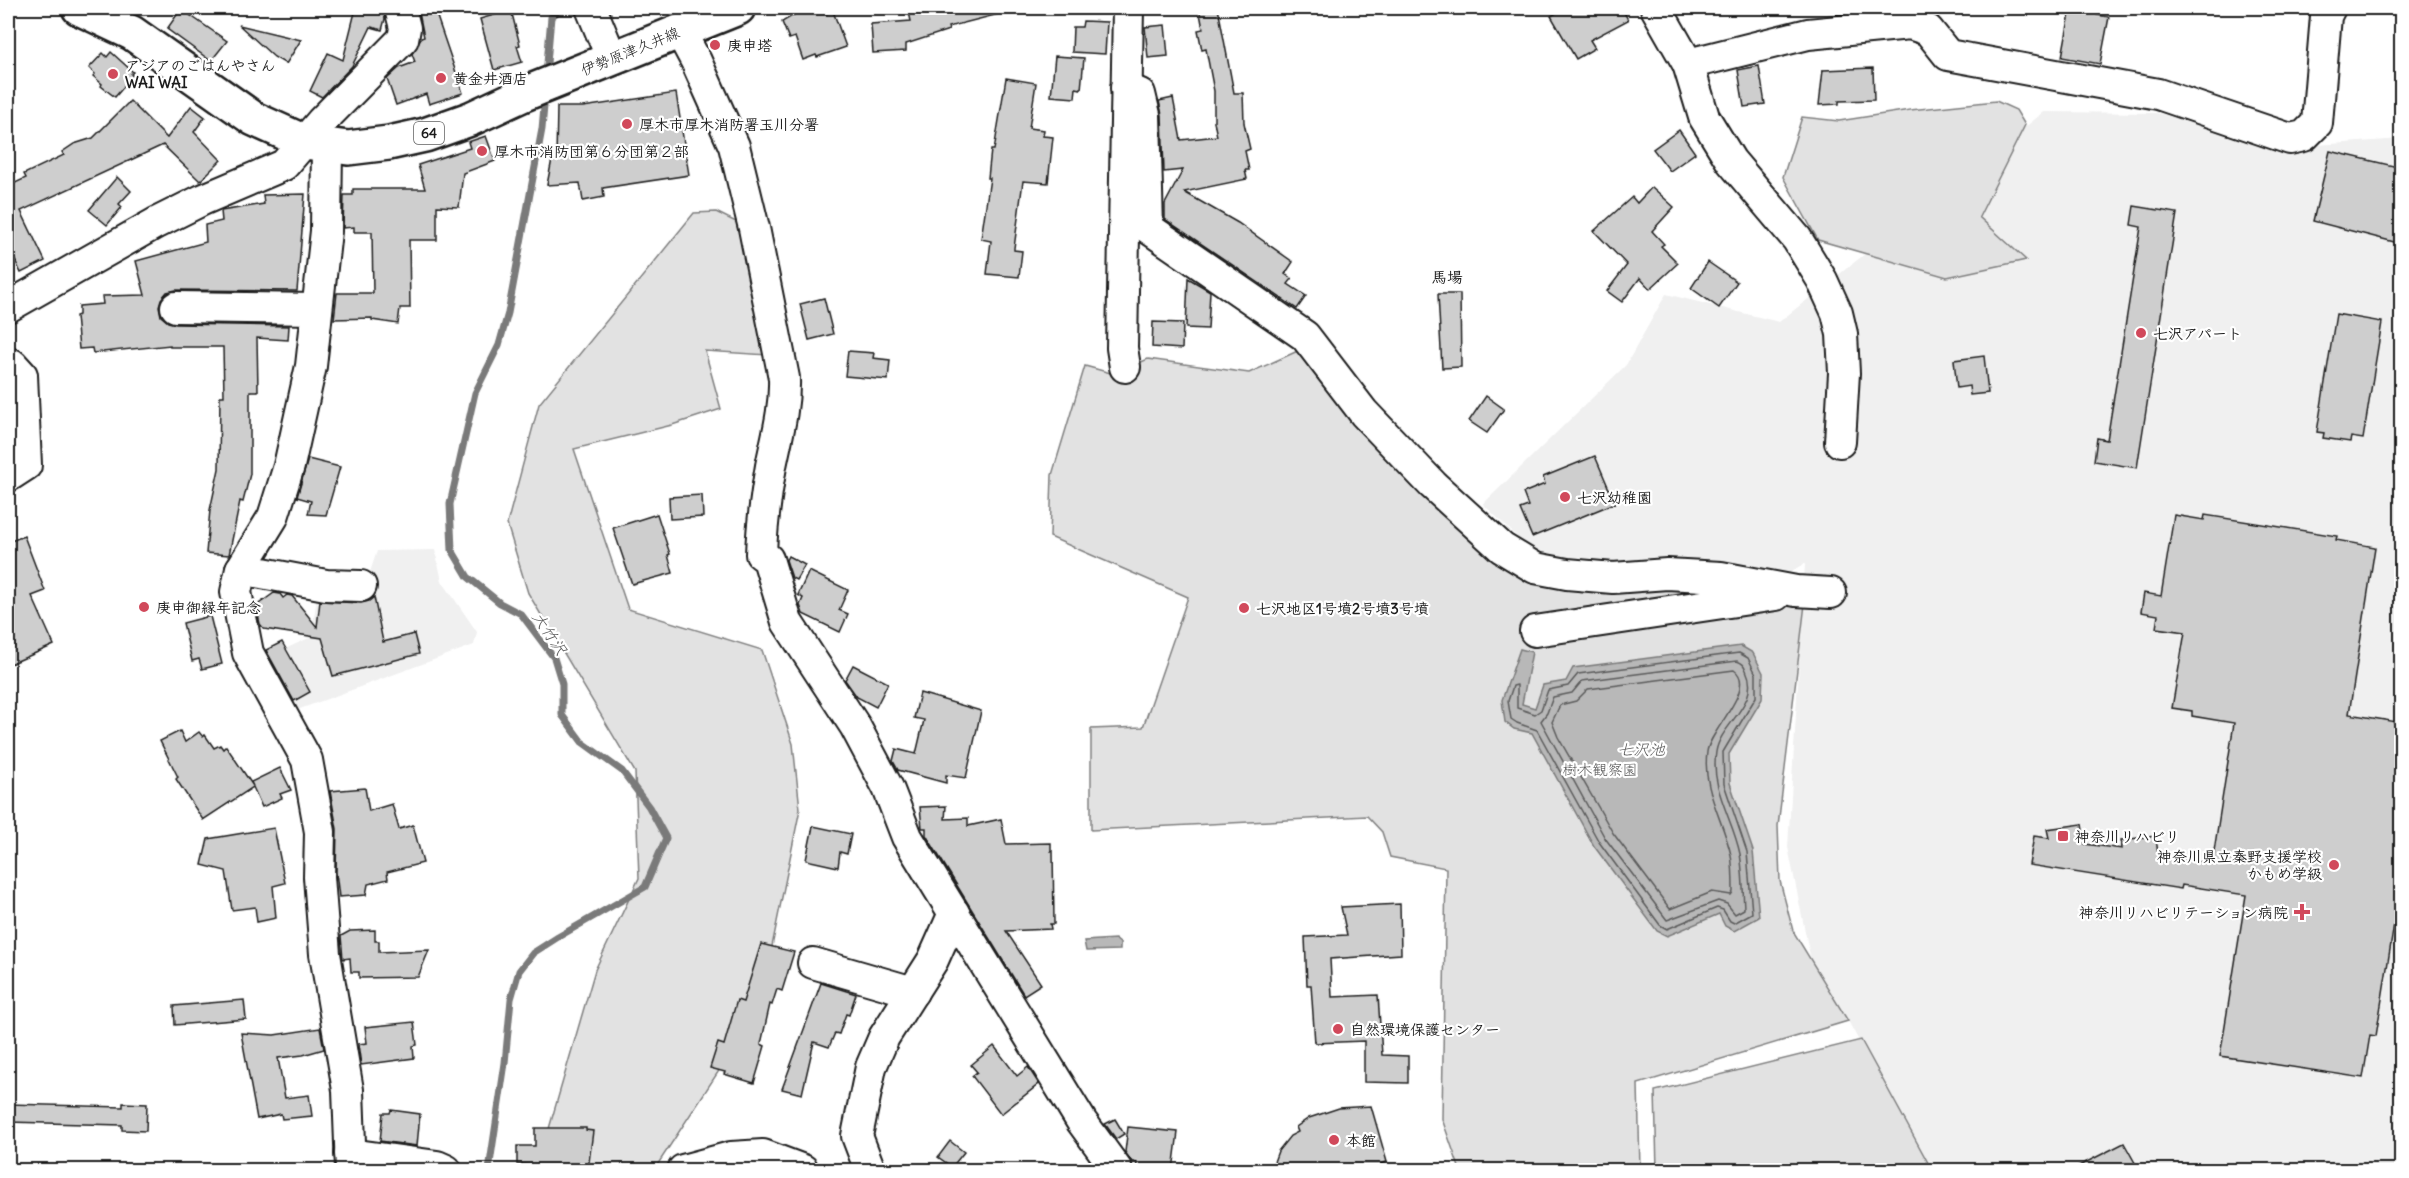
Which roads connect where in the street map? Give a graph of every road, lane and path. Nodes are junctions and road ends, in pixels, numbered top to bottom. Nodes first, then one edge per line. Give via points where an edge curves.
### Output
1 (79, 8) edge
2 (400, 8) edge
3 (738, 8) edge
4 (1128, 8) edge
5 (1656, 8) edge
6 (2330, 8) edge
7 (592, 10) edge
8 (680, 31) junction
9 (612, 59) junction
10 (1688, 64) junction
11 (1126, 88) junction
12 (316, 143) junction
13 (8, 307) edge
14 (176, 307) dead end
15 (317, 309) junction
16 (10, 365) edge
17 (1125, 367) dead end
18 (1840, 442) dead end
19 (9, 476) edge
20 (241, 569) junction
21 (361, 586) dead end
22 (1796, 591) junction
23 (1831, 593) dead end
24 (1535, 631) dead end
25 (954, 913) junction
26 (813, 963) dead end
27 (913, 992) junction
28 (351, 1162) edge
29 (446, 1170) edge
30 (683, 1170) edge
31 (803, 1170) edge
32 (870, 1170) edge
33 (1117, 1170) edge

1 - 12 main road, 64 via 132,33 255,119
2 - 12 street via 405,28 403,39
3 - 8 main road, 伊勢原津久井線 / 64
4 - 11 street
5 - 10 street
6 - 10 street via 2326,16 2317,123 2304,136 2290,139 2158,94 1948,55 1928,30 1910,24 1808,34
7 - 9 street
8 - 9 main road, 伊勢原津久井線 / 64
8 - 25 street via 734,146 784,378 785,401 771,465 761,554 768,559 787,622 855,726 888,788 907,837
9 - 12 main road, 伊勢原津久井線 / 64 via 424,135 371,147
10 - 18 street via 1704,117 1731,161 1797,239 1837,313 1844,373
11 - 17 street via 1122,336
11 - 22 street via 1140,94 1145,115 1148,228 1305,336 1364,413 1502,549 1535,568 1567,574 1613,578 1667,574 1721,577
12 - 13 street via 284,165 156,223
12 - 15 street via 326,231
14 - 15 street
15 - 20 street via 311,366 289,466 273,517
16 - 19 street via 22,375 26,465
20 - 21 street via 326,585
20 - 28 street via 236,592 248,653 309,769 320,832 325,954 348,1090
22 - 23 street
22 - 24 street
25 - 27 street via 933,960
25 - 33 street via 1082,1122
26 - 27 street
27 - 32 street via 870,1067 857,1136
28 - 29 street via 437,1166
30 - 31 street via 731,1157 763,1155

